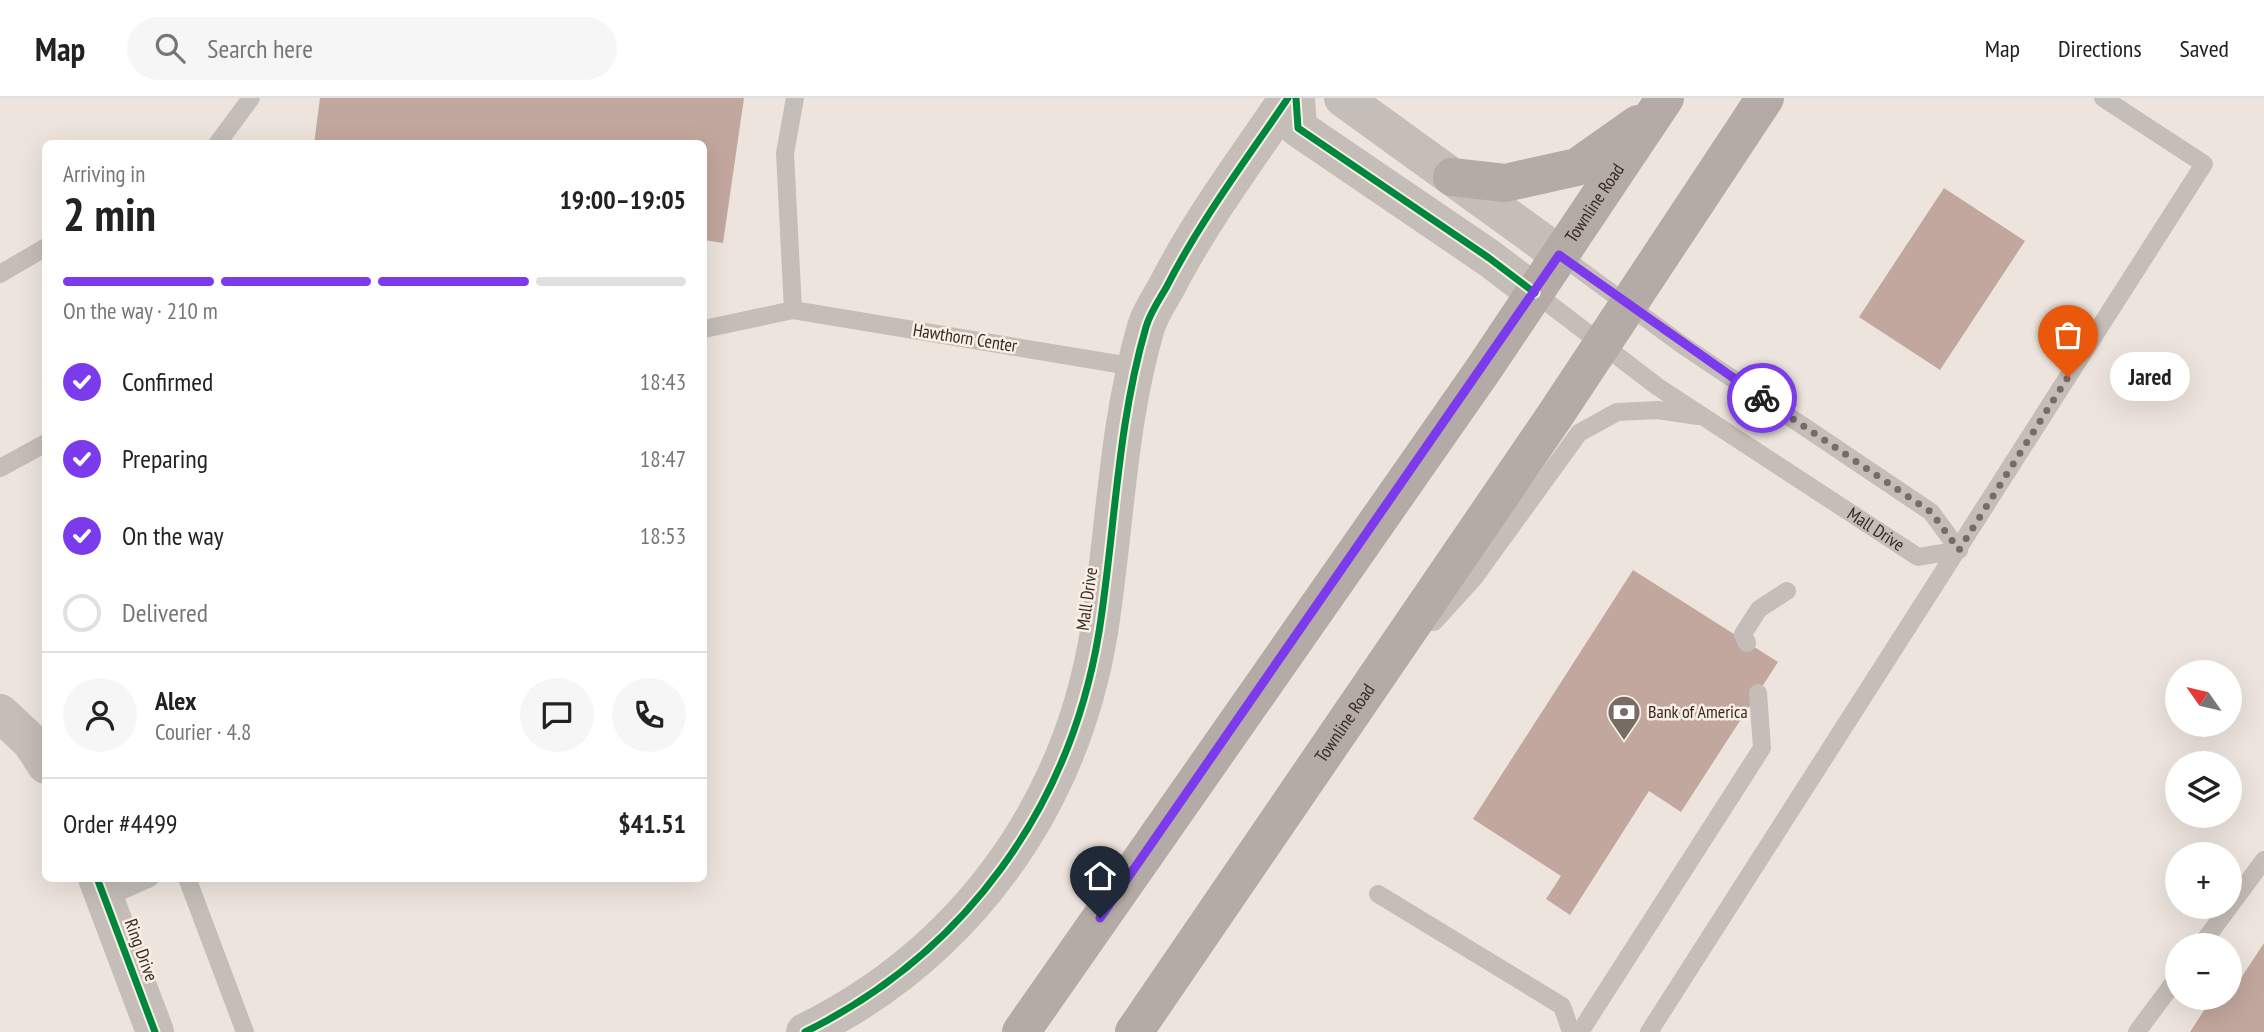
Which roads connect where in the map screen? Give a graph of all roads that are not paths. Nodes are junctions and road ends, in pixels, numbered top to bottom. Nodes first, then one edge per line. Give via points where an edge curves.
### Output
1 (251, 98) edge
2 (795, 98) edge
3 (1288, 98) edge
4 (1296, 98) edge
5 (1343, 98) edge
6 (1765, 98) edge
7 (2103, 98) edge
8 (1661, 104) edge
9 (220, 140) edge
10 (1452, 177) junction
11 (42, 249) edge
12 (1559, 255) junction
13 (0, 274) edge
14 (1535, 293) junction
15 (1628, 305) junction
16 (793, 310) junction
17 (707, 328) edge
18 (1602, 344) junction
19 (1136, 367) junction
20 (1703, 417) junction
21 (42, 445) edge
22 (0, 468) edge
23 (1959, 550) junction
24 (1787, 591) dead end
25 (1747, 643) dead end
26 (1758, 693) dead end
27 (1354, 710) junction
28 (0, 713) edge
29 (42, 759) edge
30 (2264, 860) edge
31 (130, 882) edge
32 (189, 882) edge
33 (101, 888) edge
34 (1378, 894) dead end
35 (2210, 933) edge
36 (2165, 994) edge
37 (155, 1032) edge
38 (245, 1032) edge
39 (805, 1032) edge
40 (1021, 1032) edge
41 (1134, 1032) edge
42 (1571, 1032) edge
43 (1580, 1032) edge
44 (1649, 1032) edge
45 (2137, 1032) edge

1 - 9 lane
2 - 16 lane via 785,153
3 - 19 street, Mall Drive via 1183,256 1147,324
4 - 14 street, Mall Drive via 1298,128
5 - 10 street
6 - 15 main road, Townline Road
7 - 23 lane via 2204,164
8 - 10 main road via 1577,167 1505,183
8 - 12 main road, Townline Road
10 - 12 street
11 - 13 lane
12 - 14 main road, Townline Road
12 - 15 lane
14 - 18 lane, Mall Drive
14 - 40 main road, Townline Road
15 - 18 main road, Townline Road
15 - 23 lane via 1931,512
16 - 17 lane, Hawthorn Center
16 - 19 lane, Hawthorn Center
18 - 20 lane, Mall Drive
18 - 27 main road, Townline Road
19 - 39 street, Mall Drive via 1089,684 1072,739 1042,806 965,915 926,954 889,984
20 - 23 lane, Mall Drive via 1919,557
20 - 27 lane via 1658,410 1617,412 1579,433 1474,578
21 - 22 lane
23 - 44 lane
24 - 25 lane via 1759,609 1743,634
26 - 43 lane via 1762,748
27 - 41 main road, Townline Road
28 - 29 street
30 - 35 lane
31 - 33 lane
32 - 38 lane
33 - 37 street, Ring Drive
34 - 42 lane via 1562,1006
36 - 45 lane

